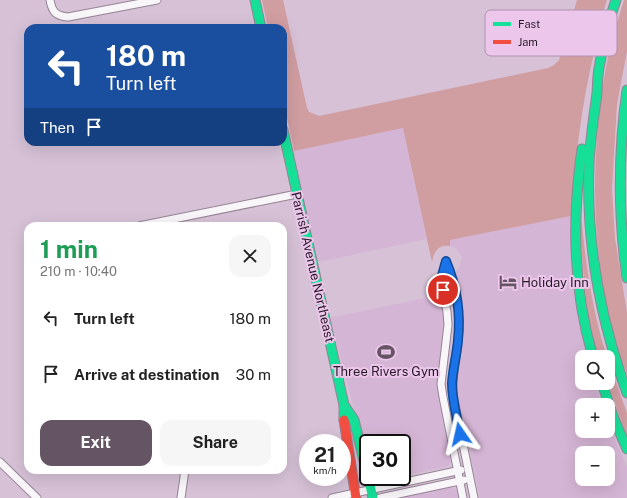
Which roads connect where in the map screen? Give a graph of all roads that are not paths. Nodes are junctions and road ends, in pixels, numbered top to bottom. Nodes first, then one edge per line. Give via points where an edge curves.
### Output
1 (50, 0) edge
2 (157, 0) edge
3 (255, 0) edge
4 (616, 0) edge
5 (613, 10) edge
6 (260, 24) edge
7 (602, 56) edge
8 (598, 82) junction
9 (627, 90) edge
10 (627, 115) edge
11 (286, 146) edge
12 (627, 187) edge
13 (297, 194) junction
14 (159, 222) edge
15 (627, 278) edge
16 (591, 350) edge
17 (604, 390) edge
18 (627, 393) edge
19 (344, 405) junction
20 (359, 440) edge
21 (627, 450) edge
22 (0, 462) edge
23 (467, 468) junction
24 (457, 470) junction
25 (184, 474) edge
26 (469, 479) junction
27 (459, 481) junction
28 (372, 494) edge
29 (356, 495) edge
30 (37, 498) edge
31 (181, 498) edge
32 (332, 498) edge
33 (380, 498) edge
34 (463, 498) edge
35 (474, 498) edge

1 - 2 street via 56,14 68,17
3 - 6 main road
4 - 5 main road
7 - 8 main road
8 - 16 main road via 590,103 581,159 575,236 578,274
8 - 18 main road via 589,163 588,202 592,254 609,342
9 - 15 main road via 623,113 619,202
10 - 12 main road
11 - 13 main road, Parrish Avenue Northeast
13 - 14 street
13 - 19 main road, Parrish Avenue Northeast
17 - 21 main road
19 - 20 main road, Parrish Avenue Northeast via 354,420
19 - 29 main road, Parrish Avenue Northeast via 344,422
22 - 30 street
23 - 24 street
23 - 24 street via 452,382 459,317 452,276 446,261 441,279 448,325 441,384
23 - 26 street
24 - 27 street
24 - 28 street
25 - 31 street
26 - 27 street
26 - 35 street
27 - 33 street
27 - 34 street
28 - 29 street
29 - 32 street

